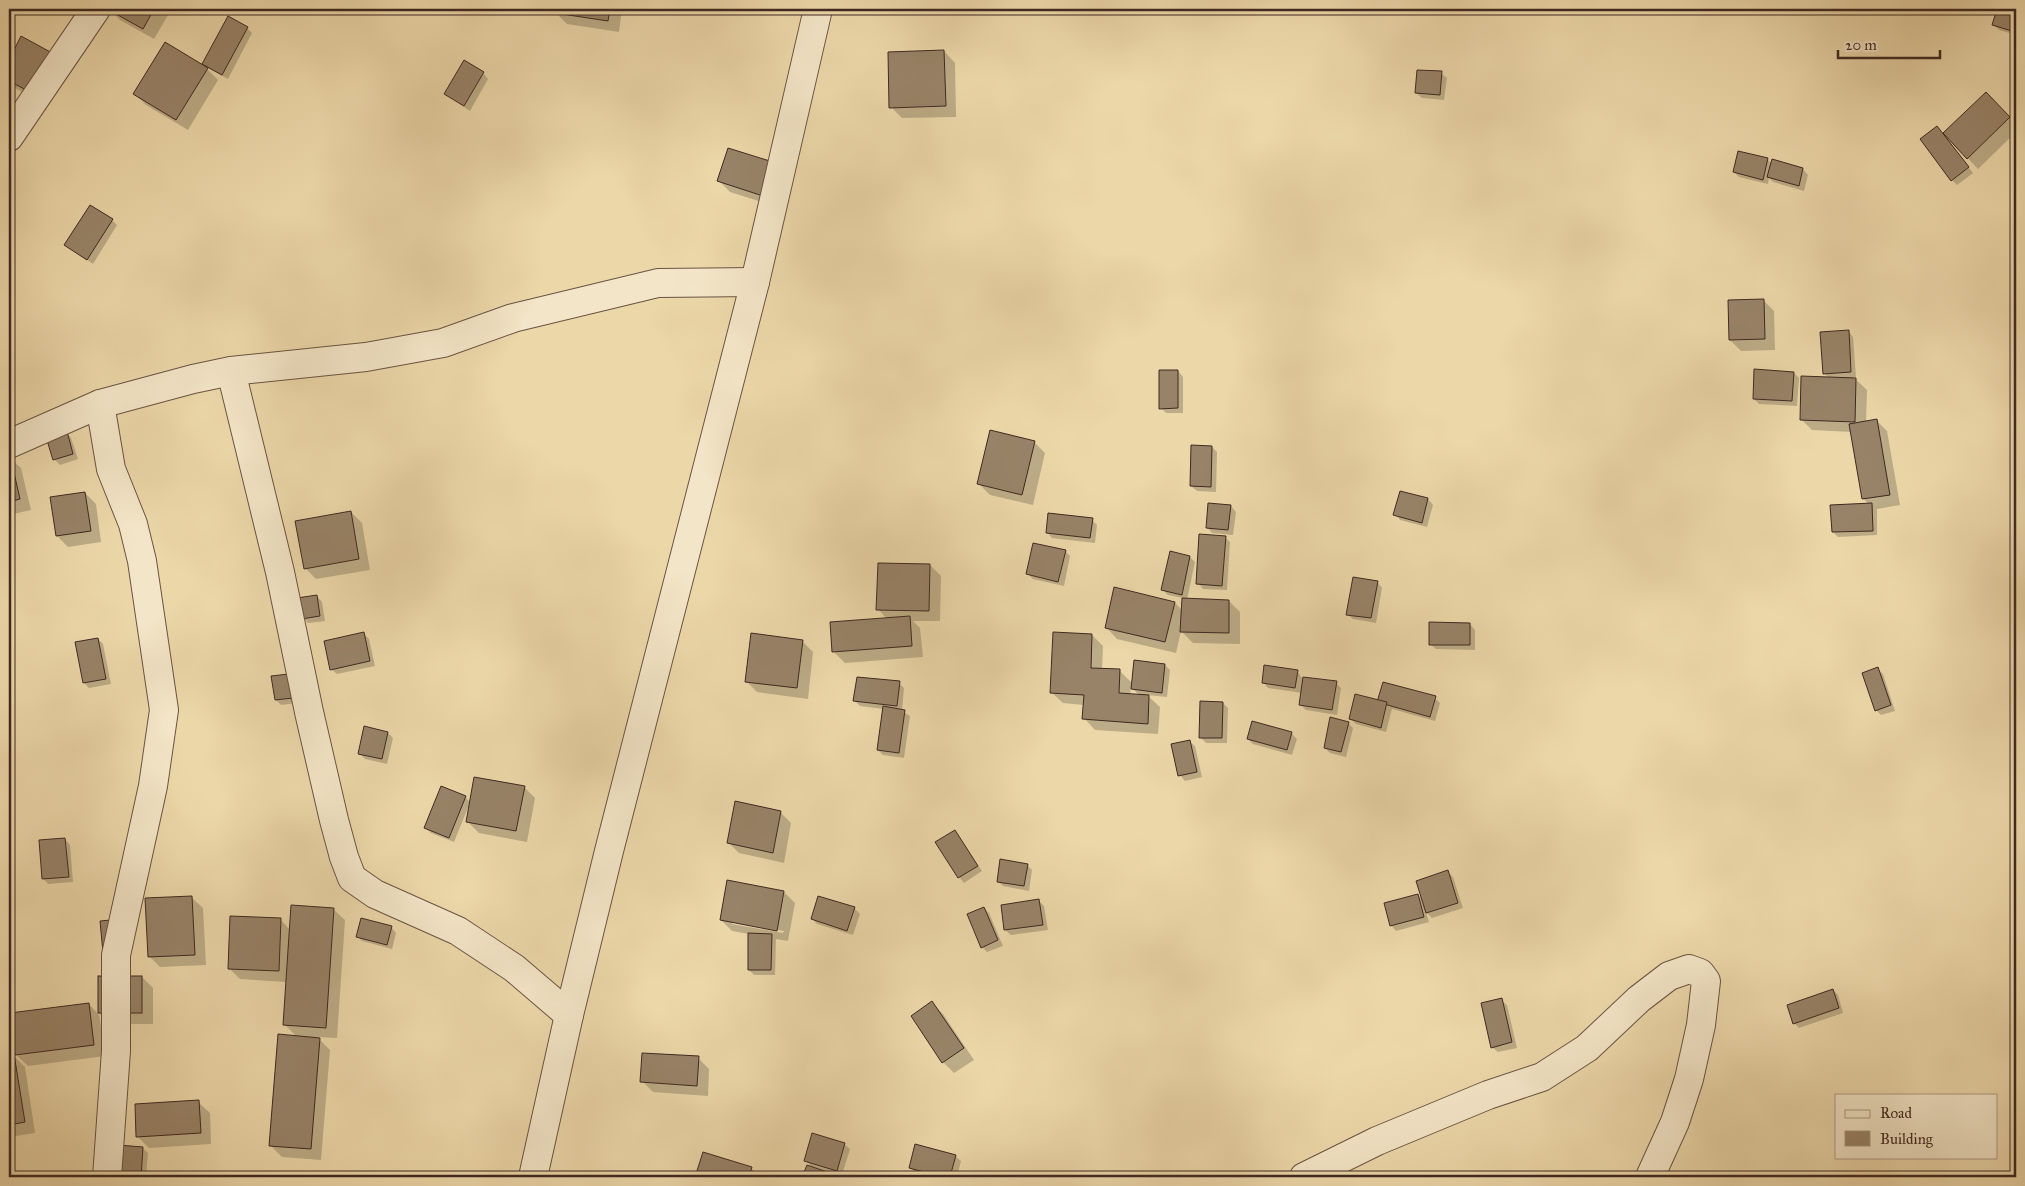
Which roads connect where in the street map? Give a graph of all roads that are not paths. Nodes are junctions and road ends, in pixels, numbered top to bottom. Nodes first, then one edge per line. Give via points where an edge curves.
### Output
1 (96, 9) edge
2 (818, 9) edge
3 (9, 137) edge
4 (755, 282) junction
5 (231, 371) junction
6 (100, 404) junction
7 (9, 444) edge
8 (569, 1015) junction
9 (107, 1177) edge
10 (533, 1177) edge
11 (1304, 1177) edge
12 (1650, 1177) edge

1 - 3 street
2 - 4 street
4 - 5 street via 658,283 513,318 443,343 366,357
4 - 8 street
5 - 6 street
5 - 8 street via 280,572 334,820 352,878 375,894 458,932 514,968
6 - 7 street
6 - 9 street via 111,469 134,524 142,561 164,710 153,786 116,955 116,1051
8 - 10 street
11 - 12 street via 1377,1140 1488,1094 1542,1077 1587,1048 1639,999 1669,976 1689,969 1700,973 1706,981 1701,1025 1678,1113

